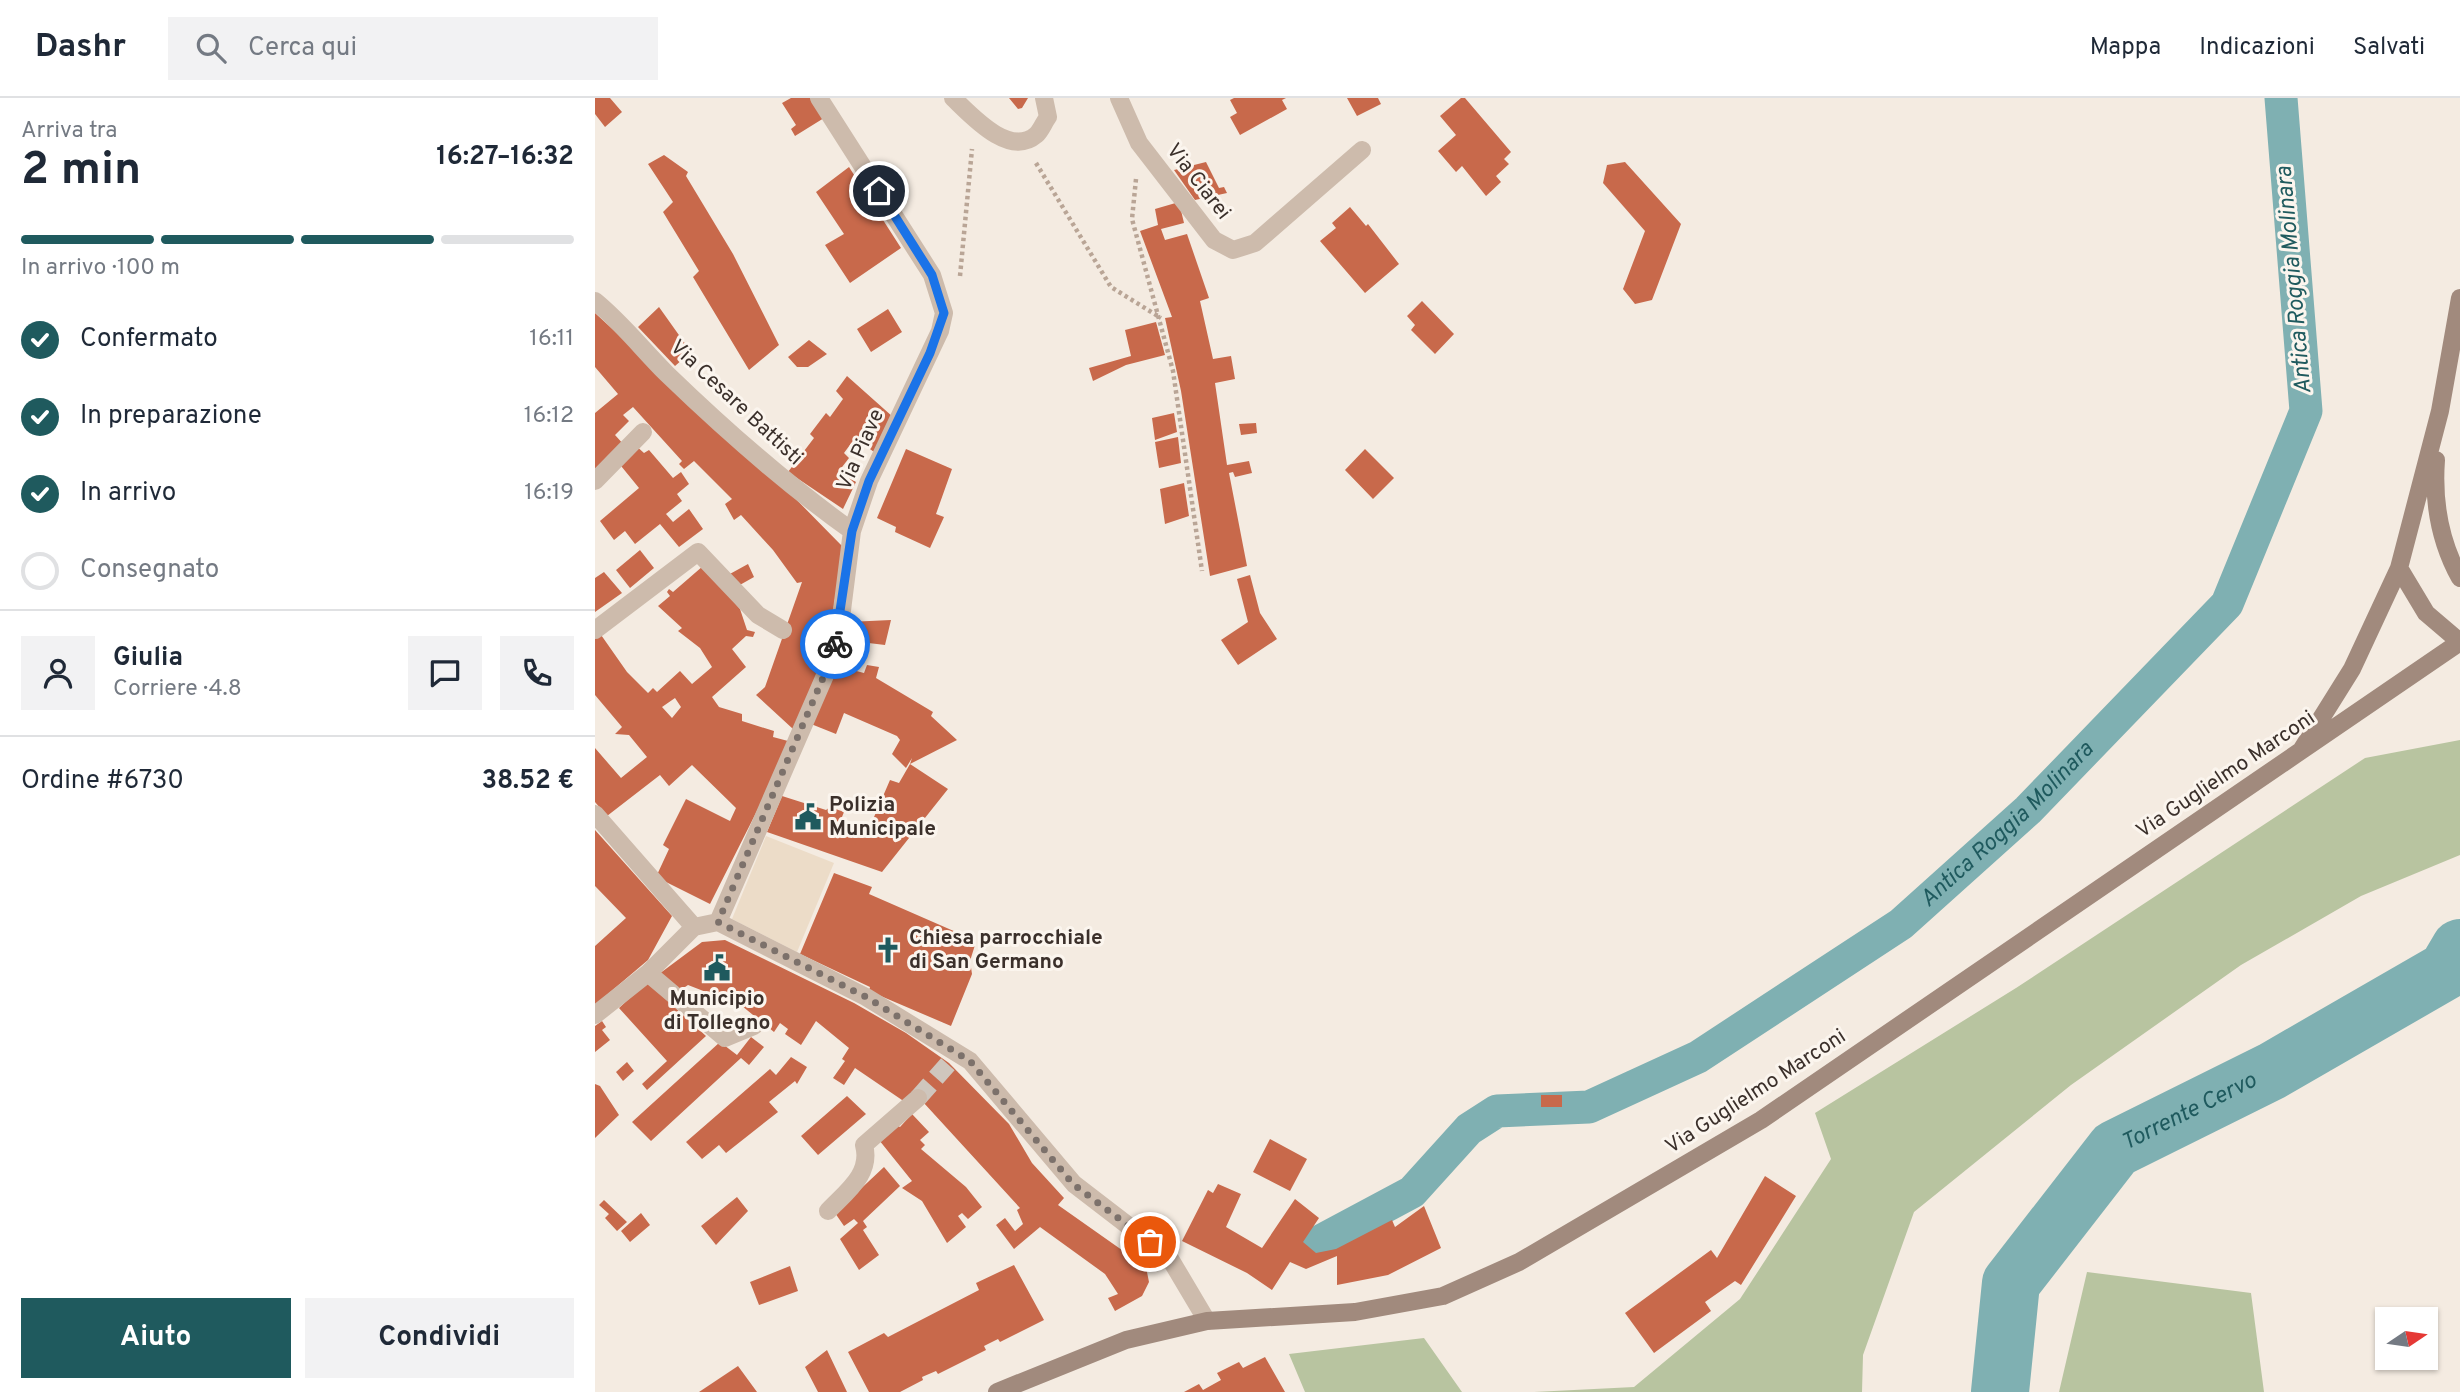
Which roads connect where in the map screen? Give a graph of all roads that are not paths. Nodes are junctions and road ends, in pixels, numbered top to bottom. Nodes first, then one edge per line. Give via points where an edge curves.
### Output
1 (819, 98) edge
2 (953, 98) edge
3 (1044, 98) edge
4 (1119, 98) edge
5 (1362, 150) dead end
6 (2460, 298) edge
7 (595, 301) edge
8 (2440, 411) junction
9 (643, 432) dead end
10 (595, 481) edge
11 (852, 531) junction
12 (2399, 568) junction
13 (2460, 578) edge
14 (595, 629) edge
15 (783, 630) dead end
16 (2460, 642) edge
17 (2301, 751) junction
18 (595, 814) edge
19 (718, 922) junction
20 (694, 927) junction
21 (648, 973) junction
22 (595, 1015) edge
23 (754, 1026) dead end
24 (918, 1098) tunnel mouth
25 (828, 1211) dead end
26 (1207, 1321) junction
27 (997, 1392) edge

1 - 11 street, Via Piave via 939,290 944,313 940,331 869,481
2 - 3 street via 1003,138 1023,142 1037,134 1048,117
4 - 5 street, Via Ciarei via 1139,143 1215,240 1233,250 1255,243
6 - 8 street
7 - 11 street, Via Cesare Battisti via 730,433
8 - 12 street
8 - 13 street via 2433,493 2448,557
9 - 10 street
11 - 19 street, Via Piave via 841,618 829,664
12 - 16 street via 2426,613
12 - 17 street via 2352,669
14 - 15 street via 698,552 758,615
16 - 17 street, Via Guglielmo Marconi
17 - 26 street, Via Guglielmo Marconi via 1761,1120 1519,1262 1443,1296 1355,1312
18 - 20 street
19 - 20 street
19 - 26 street via 866,997 954,1058 970,1061 1073,1184 1169,1257
20 - 21 street
21 - 22 street
21 - 23 street via 725,1038
24 - 25 street via 864,1145 867,1157 862,1174
26 - 27 street, Via Guglielmo Marconi via 1126,1340

